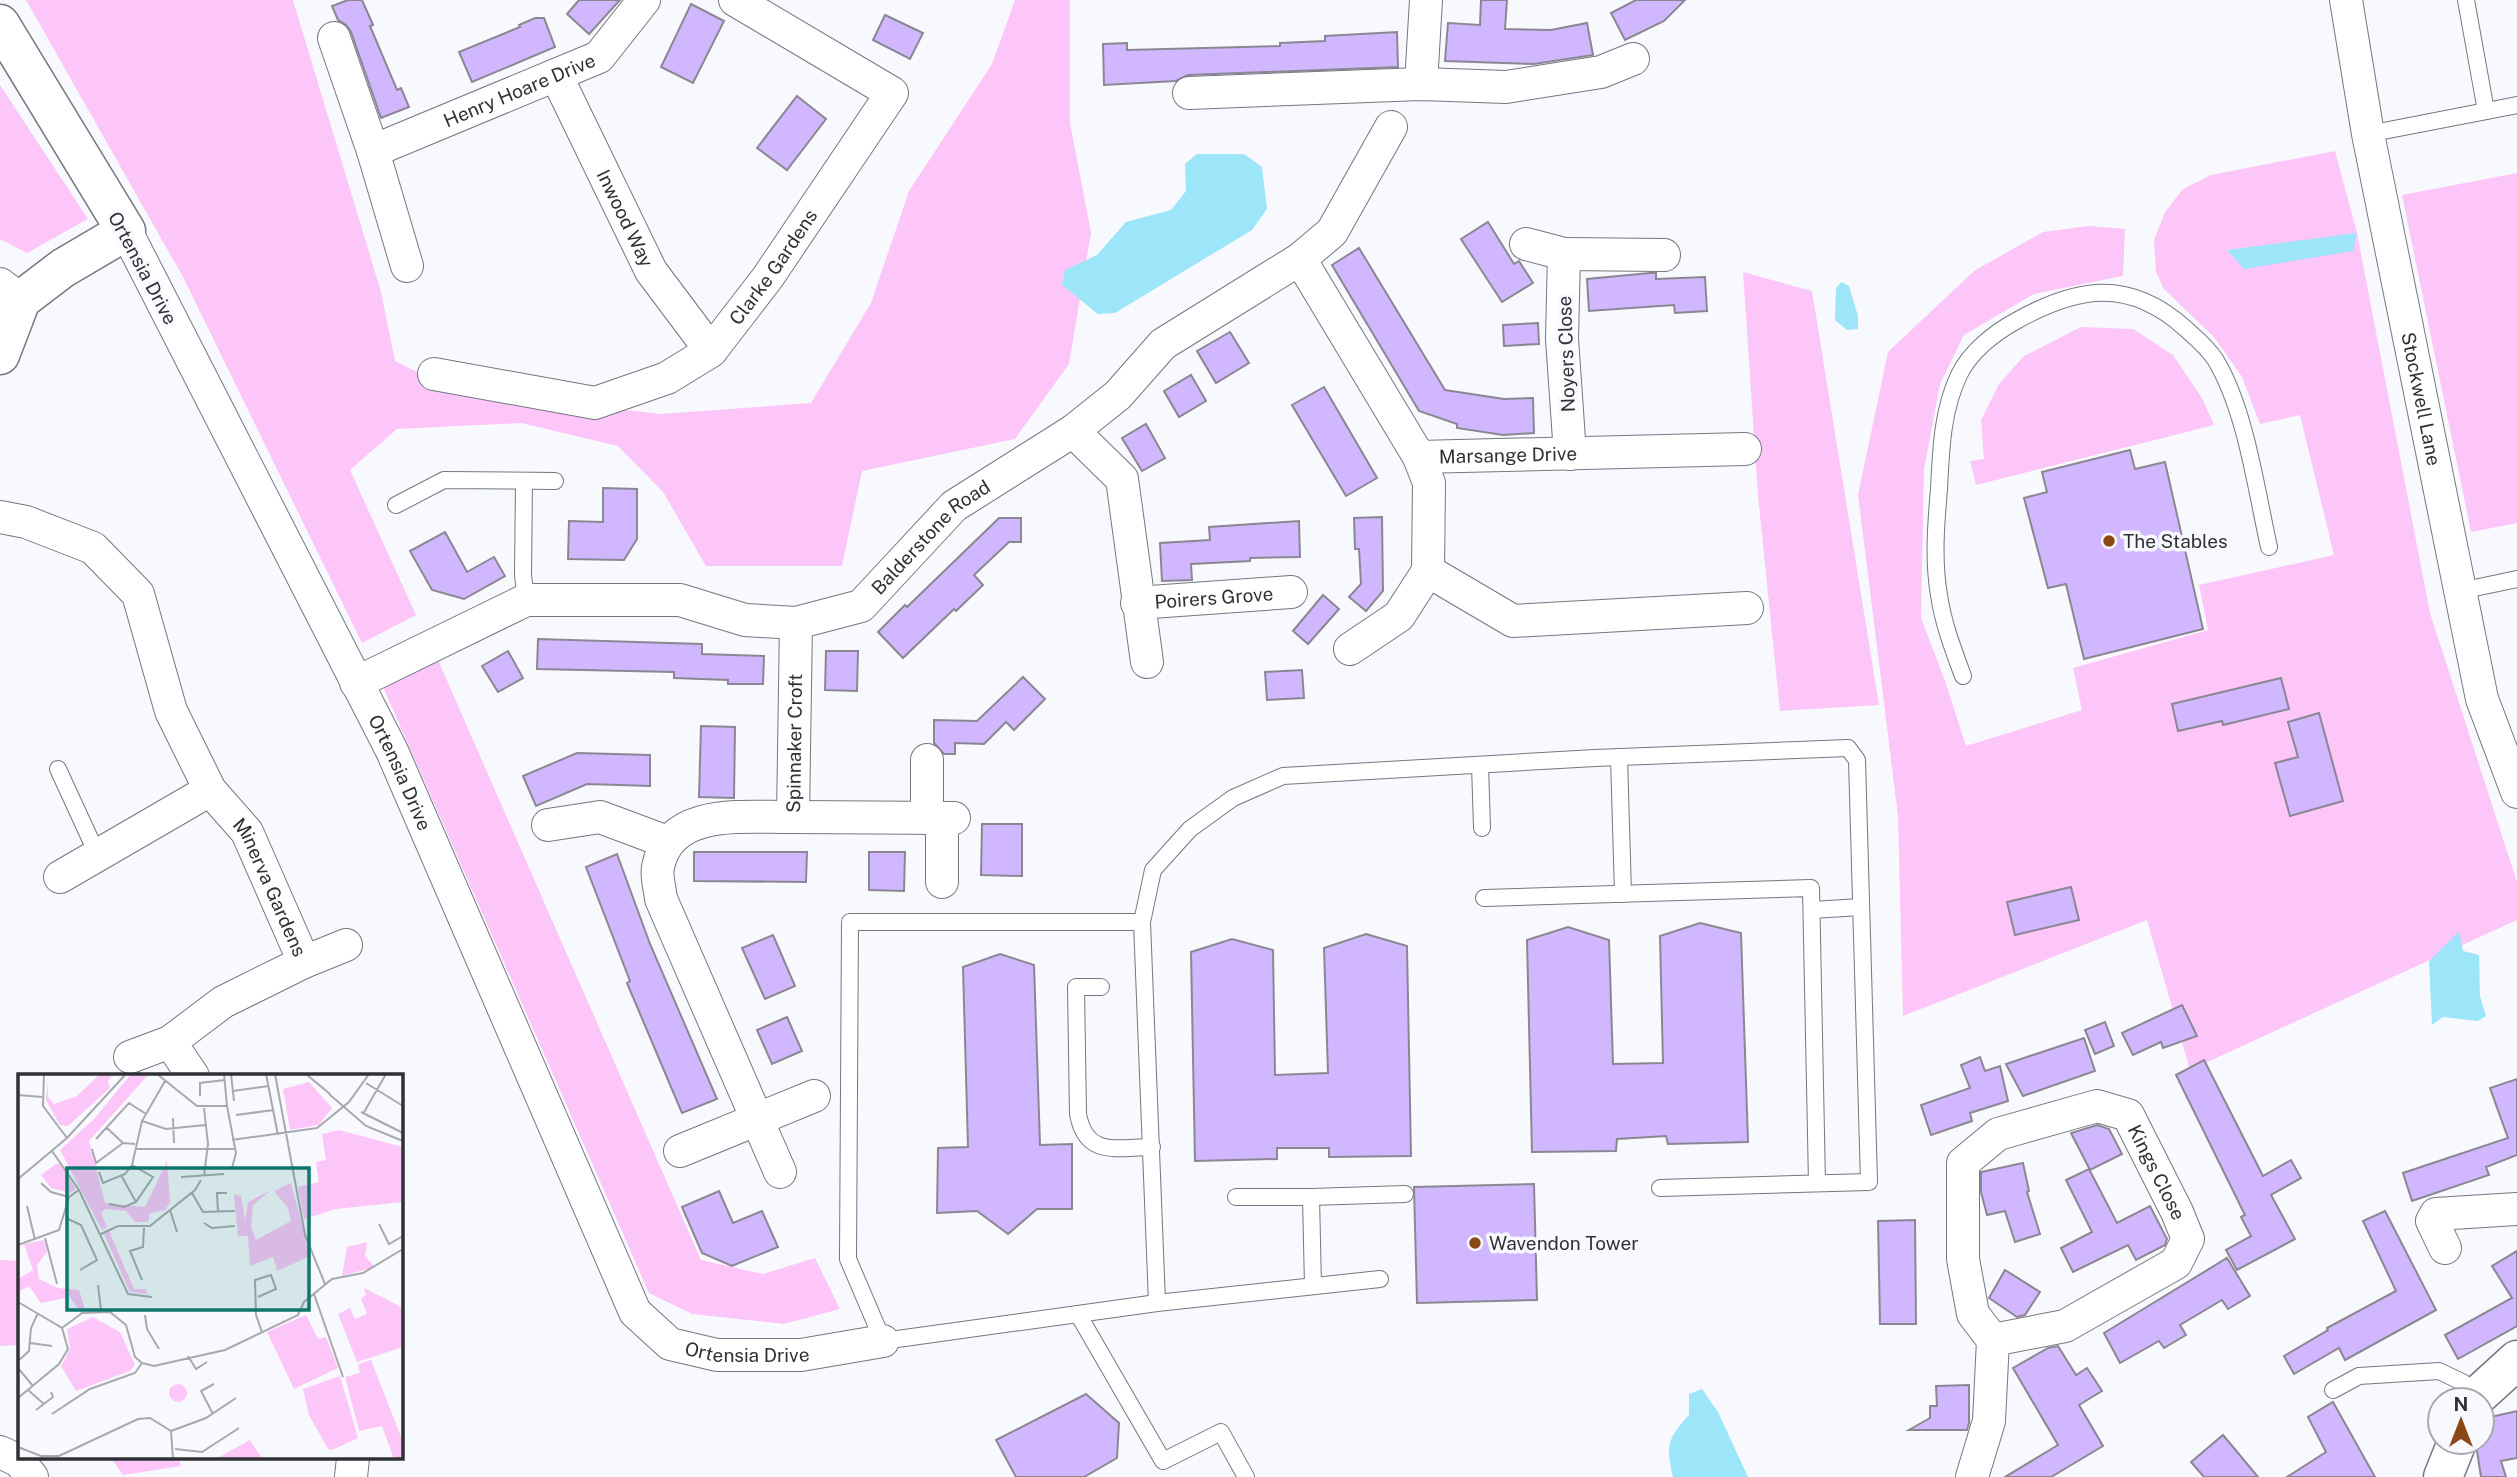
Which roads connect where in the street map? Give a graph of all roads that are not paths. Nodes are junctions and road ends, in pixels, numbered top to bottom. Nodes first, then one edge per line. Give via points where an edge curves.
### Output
1 (644, 0) edge
2 (735, 0) edge
3 (1426, 0) edge
4 (2346, 0) edge
5 (2466, 0) edge
6 (0, 24) edge
7 (334, 38) dead end
8 (1633, 59) dead end
9 (556, 75) junction
10 (1421, 84) junction
11 (1189, 93) dead end
12 (2517, 105) edge
13 (2486, 111) junction
14 (1391, 127) dead end
15 (2368, 134) junction
16 (373, 151) junction
17 (126, 231) junction
18 (1526, 244) dead end
19 (1564, 254) junction
20 (1664, 256) dead end
21 (1300, 259) junction
22 (407, 266) dead end
23 (11, 292) edge
24 (711, 351) junction
25 (0, 355) edge
26 (434, 374) dead end
27 (1073, 431) junction
28 (1745, 449) dead end
29 (1570, 454) junction
30 (1419, 457) junction
31 (524, 481) junction
32 (555, 481) dead end
33 (396, 505) dead end
34 (0, 517) edge
35 (2269, 547) dead end
36 (1428, 571) junction
37 (2517, 579) edge
38 (2459, 591) junction
39 (1291, 592) dead end
40 (526, 600) junction
41 (1138, 603) junction
42 (1747, 608) dead end
43 (796, 623) junction
44 (1350, 649) dead end
45 (1147, 662) dead end
46 (1963, 676) dead end
47 (356, 683) junction
48 (1619, 757) junction
49 (927, 760) dead end
50 (1480, 765) junction
51 (58, 769) dead end
52 (210, 790) junction
53 (2517, 792) edge
54 (793, 817) junction
55 (941, 818) junction
56 (548, 825) dead end
57 (1482, 828) dead end
58 (667, 842) junction
59 (98, 856) junction
60 (60, 877) dead end
61 (943, 882) dead end
62 (1623, 894) junction
63 (1484, 898) dead end
64 (1861, 907) junction
65 (1812, 910) junction
66 (1142, 922) junction
67 (346, 945) dead end
68 (304, 961) junction
69 (1101, 987) dead end
70 (170, 1042) junction
71 (130, 1057) dead end
72 (192, 1074) edge
73 (814, 1096) dead end
74 (757, 1119) junction
75 (1152, 1147) junction
76 (680, 1151) dead end
77 (780, 1172) dead end
78 (1817, 1183) junction
79 (1660, 1188) dead end
80 (1405, 1194) dead end
81 (1236, 1197) dead end
82 (1311, 1197) junction
83 (2517, 1209) edge
84 (2445, 1248) dead end
85 (1380, 1279) dead end
86 (1313, 1286) junction
87 (1157, 1303) junction
88 (1078, 1314) junction
89 (1993, 1340) junction
90 (883, 1341) junction
91 (2517, 1360) edge
92 (2466, 1386) edge
93 (2488, 1386) edge
94 (2333, 1390) dead end
95 (0, 1451) edge
96 (2451, 1456) edge
97 (33, 1477) edge
98 (1246, 1477) edge
99 (1972, 1477) edge
100 (2443, 1477) edge

1 - 9 street, Henry Hoare Drive via 599,57
2 - 24 street, Clarke Gardens via 892,93 768,277
3 - 10 street
4 - 15 street, Stockwell Lane
5 - 13 lane
6 - 17 street, Ortensia Drive
7 - 16 street
8 - 10 street via 1601,72 1506,87
9 - 16 street, Henry Hoare Drive
9 - 24 street, Inwood Way via 651,271
10 - 11 street
12 - 13 lane
13 - 15 lane
14 - 21 street, Balderstone Road via 1332,232
15 - 38 street, Stockwell Lane
16 - 22 street
17 - 23 street
17 - 47 street, Ortensia Drive
18 - 19 street
19 - 20 street
19 - 29 street, Noyers Close via 1562,339
21 - 27 street, Balderstone Road via 1163,344 1118,394
21 - 30 street, Marsange Drive
23 - 25 street
24 - 26 street, Clarke Gardens via 667,378 595,403
27 - 41 street, Poirers Grove via 1122,480
27 - 43 street, Balderstone Road via 954,506 861,606
28 - 29 street, Marsange Drive
29 - 30 street, Marsange Drive
30 - 36 street via 1429,483
31 - 32 lane
31 - 33 lane via 443,480
31 - 40 lane
34 - 52 street, Minerva Gardens via 93,548 138,594 171,711
35 - 46 lane via 2245,436 2226,378 2199,341 2169,314 2132,295 2101,291 2036,309 2001,329 1960,373 1940,444 1935,539 1938,593
36 - 42 street via 1513,621
36 - 44 street via 1399,616
37 - 38 lane
38 - 53 street, Stockwell Lane via 2482,699
39 - 41 street, Poirers Grove
40 - 43 street, Balderstone Road via 680,600 745,620
40 - 47 street, Balderstone Road
41 - 45 street, Poirers Grove
43 - 54 street, Spinnaker Croft
47 - 90 street, Ortensia Drive via 392,751 635,1312 670,1344 717,1355 801,1354
48 - 50 lane
48 - 62 lane
48 - 64 lane via 1848,748 1857,760
49 - 55 street
50 - 57 lane
50 - 66 lane via 1283,776 1233,798 1190,829 1153,870
51 - 59 lane
52 - 59 street
52 - 68 street, Minerva Gardens via 247,832
54 - 55 street
54 - 58 street, Spinnaker Croft via 709,818
55 - 61 street
56 - 58 street via 600,817
58 - 74 street via 658,868 661,899
59 - 60 street
62 - 63 lane
62 - 65 lane via 1811,888
64 - 65 lane
64 - 78 lane via 1869,1182
65 - 78 lane
66 - 75 lane
66 - 90 lane via 850,922 848,1259
67 - 68 street
68 - 70 street, Minerva Gardens via 223,1002
69 - 75 lane via 1076,986 1080,1128 1099,1147
70 - 71 street, Minerva Gardens
70 - 72 street
73 - 74 street
74 - 76 street
74 - 77 street
75 - 87 lane
78 - 79 lane
80 - 82 lane
81 - 82 lane
82 - 86 lane
83 - 84 street via 2436,1214 2432,1221
85 - 86 lane
86 - 87 lane
87 - 88 lane
88 - 90 lane
88 - 98 lane via 1163,1461 1221,1432
89 - 89 street, Kings Close via 1973,1314 1963,1259 1963,1163 1997,1134 2097,1106 2128,1115 2188,1239 2176,1263 2064,1326
89 - 99 street via 1989,1421
91 - 93 street
92 - 94 lane via 2439,1371 2359,1376
95 - 97 street via 19,1461
96 - 100 street

